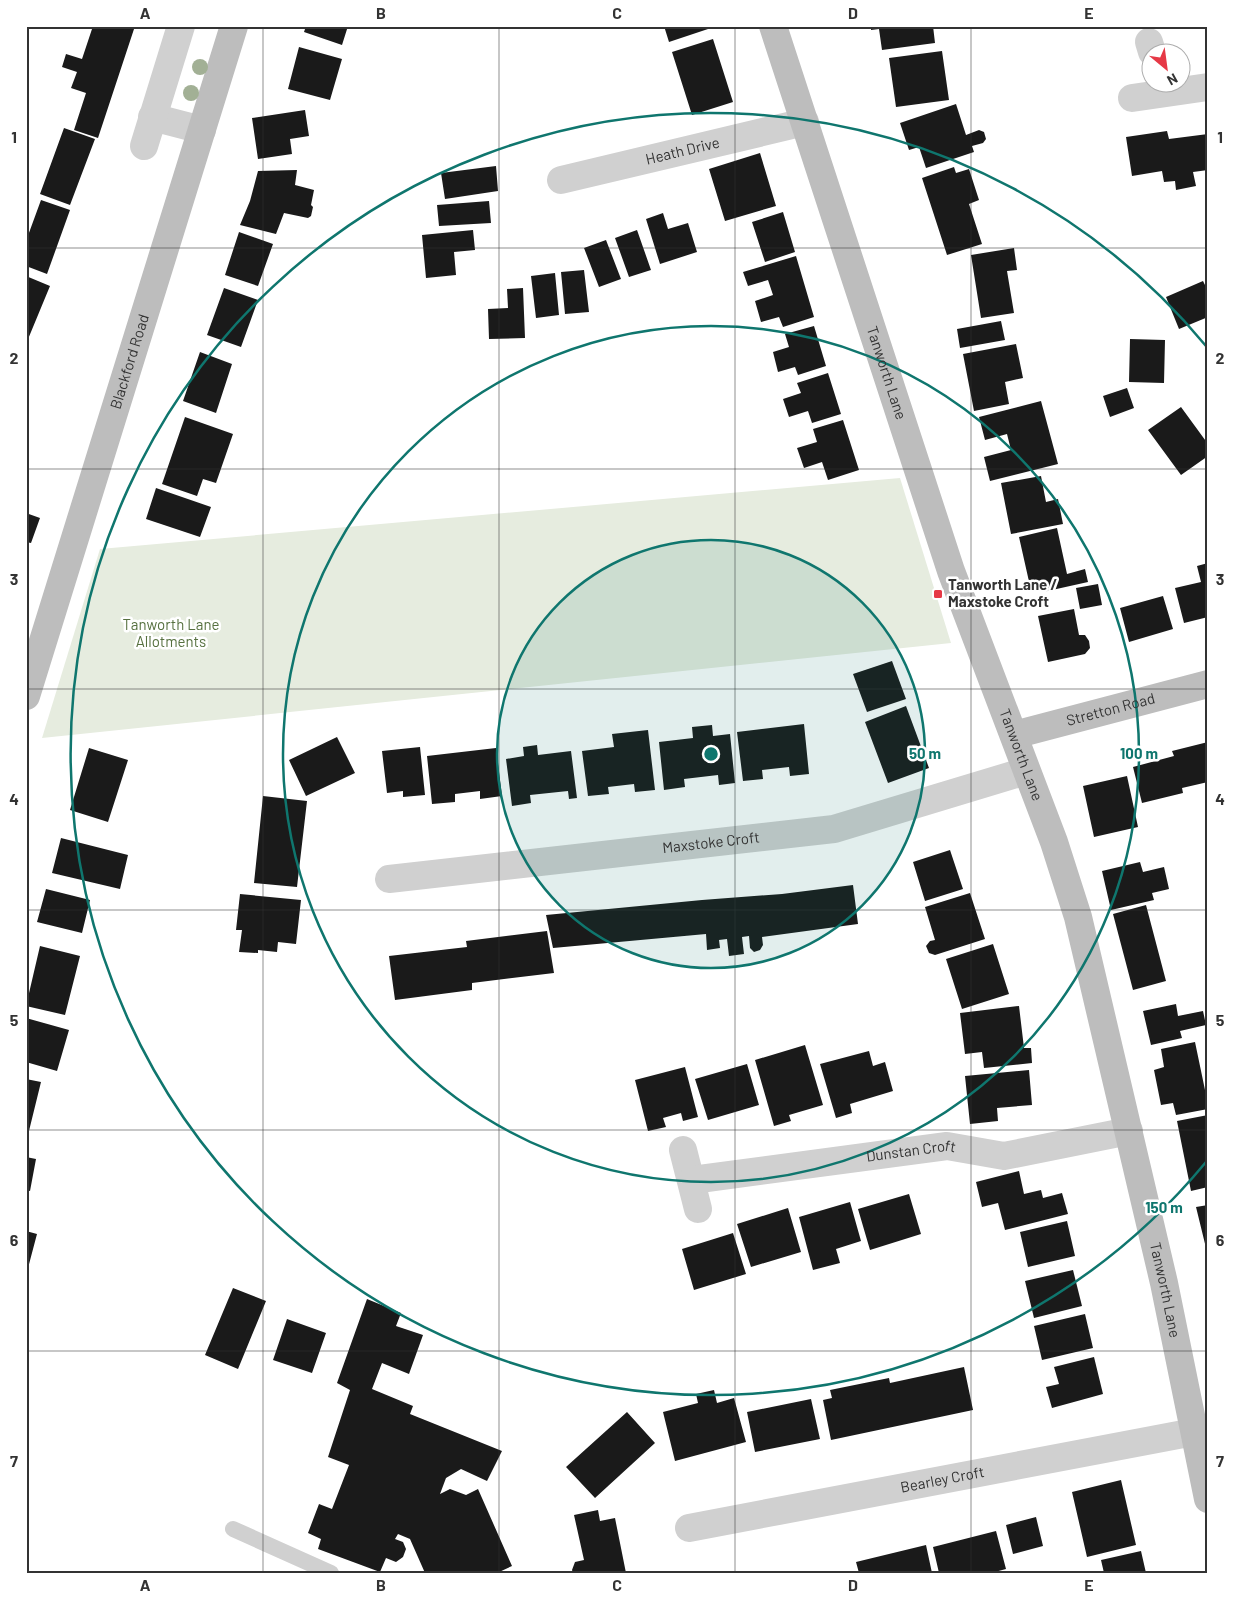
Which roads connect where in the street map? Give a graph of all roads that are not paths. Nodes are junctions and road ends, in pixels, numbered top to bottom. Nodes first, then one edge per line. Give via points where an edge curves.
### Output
1 (180, 26) edge
2 (234, 26) edge
3 (774, 26) edge
4 (1192, 87) edge
5 (1208, 87) edge
6 (1148, 92) edge
7 (1132, 98) dead end
8 (152, 117) junction
9 (805, 122) junction
10 (202, 130) junction
11 (144, 146) dead end
12 (561, 180) dead end
13 (1208, 684) edge
14 (26, 696) edge
15 (1014, 735) junction
16 (1026, 771) junction
17 (389, 879) dead end
18 (1128, 1131) junction
19 (683, 1150) dead end
20 (692, 1180) junction
21 (698, 1209) dead end
22 (1194, 1432) junction
23 (1208, 1500) edge
24 (689, 1528) dead end
25 (233, 1529) dead end
26 (331, 1573) edge

1 - 8 street
2 - 10 street, Blackford Road
3 - 9 street, Tanworth Lane
4 - 5 street
6 - 7 street
8 - 10 street
8 - 11 street
9 - 12 street, Heath Drive
9 - 15 street, Tanworth Lane via 951,571
10 - 14 street, Blackford Road
13 - 15 street, Stretton Road
15 - 16 street, Tanworth Lane
16 - 17 street, Maxstoke Croft via 834,829
16 - 18 street, Tanworth Lane via 1054,842 1078,917
18 - 20 street, Dunstan Croft via 1004,1156 948,1146
18 - 22 street, Tanworth Lane via 1164,1283
19 - 20 street
20 - 21 street
22 - 23 street, Tanworth Lane
22 - 24 street, Bearley Croft
25 - 26 lane

